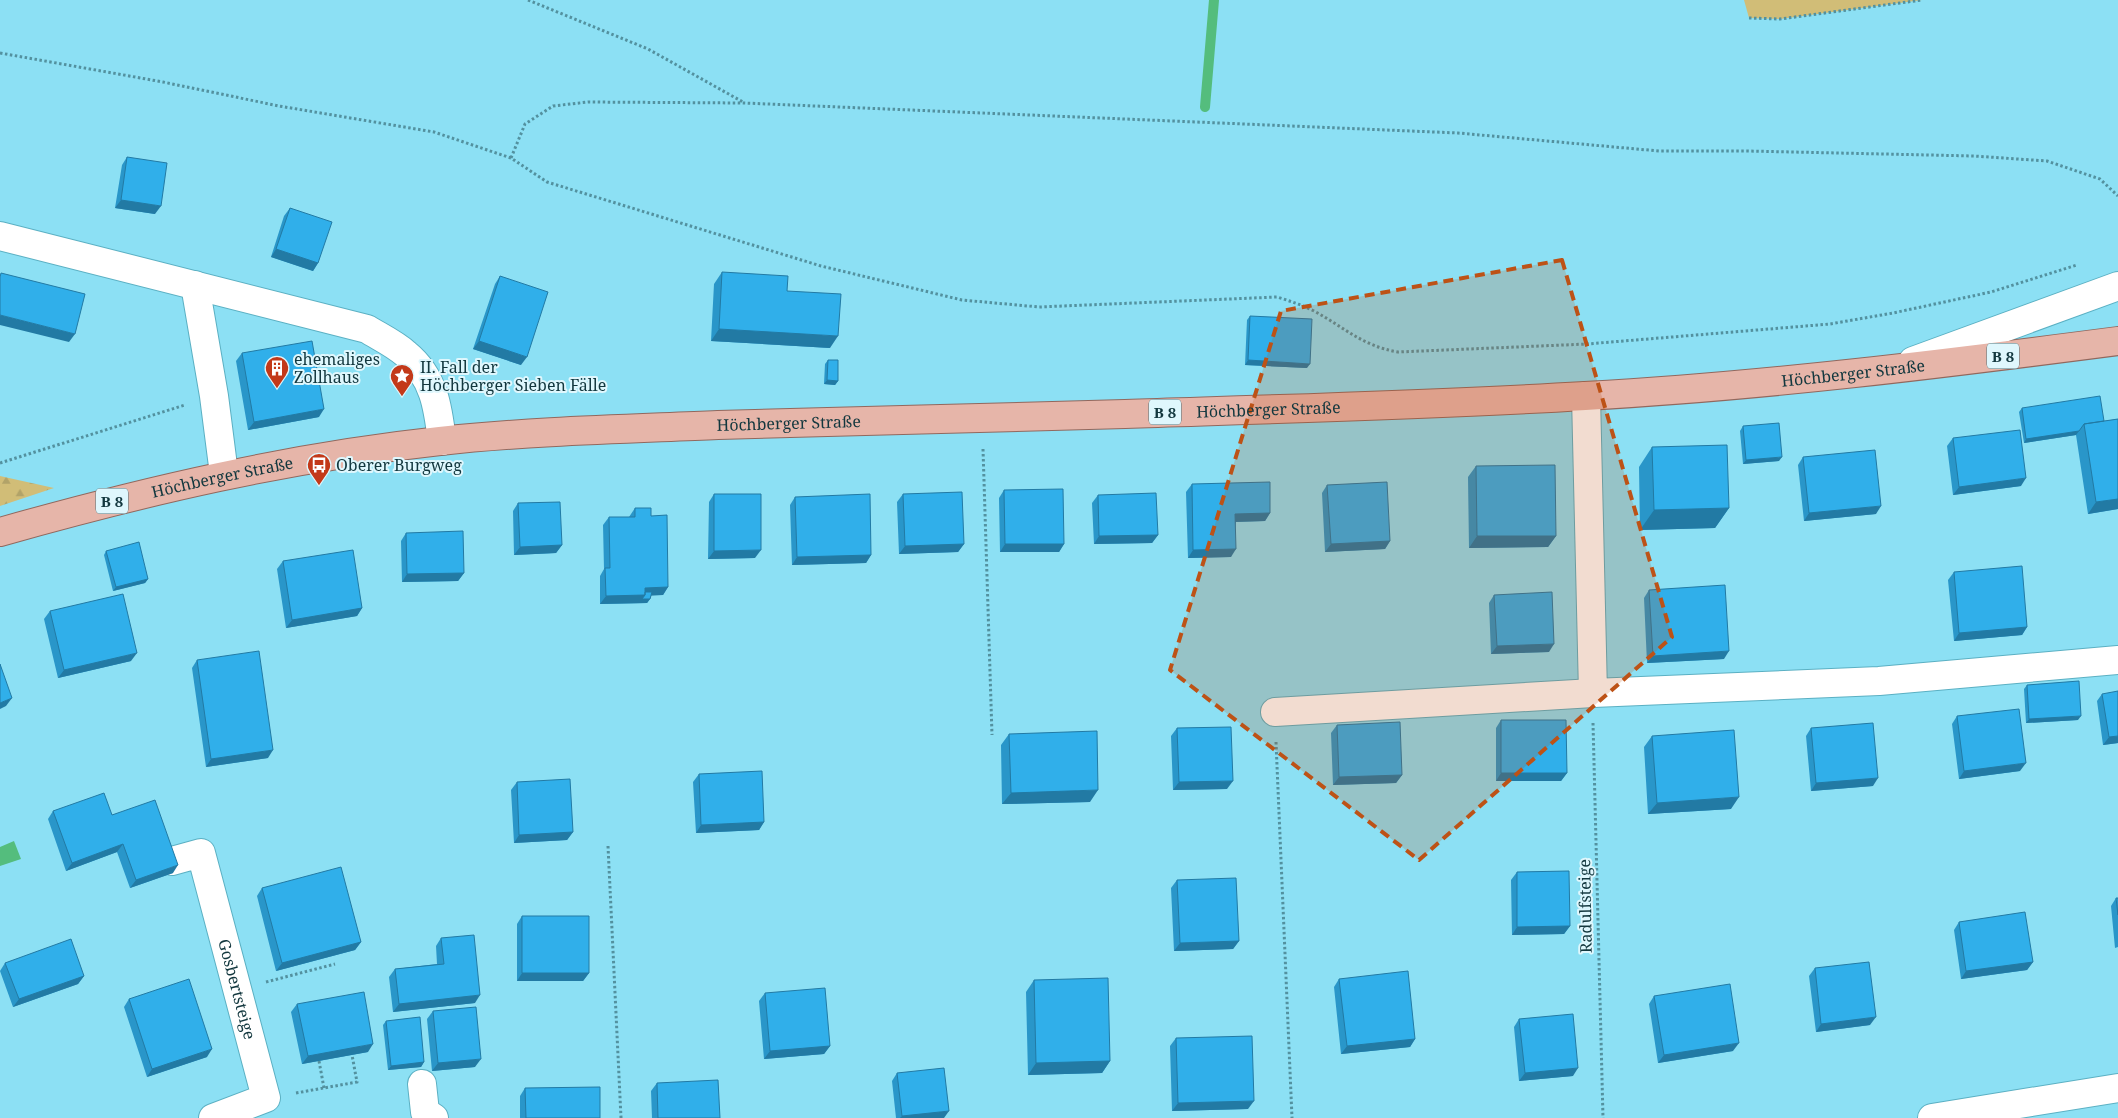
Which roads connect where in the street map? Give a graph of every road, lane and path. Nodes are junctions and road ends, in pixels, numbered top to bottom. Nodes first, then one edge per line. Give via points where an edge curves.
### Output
1 (528, 0) edge
2 (1922, 0) edge
3 (1749, 18) dead end
4 (0, 53) edge
5 (744, 103) junction
6 (511, 158) junction
7 (2118, 196) edge
8 (0, 236) edge
9 (2080, 264) dead end
10 (196, 284) junction
11 (2118, 286) edge
12 (2118, 341) edge
13 (1888, 370) junction
14 (214, 396) junction
15 (1586, 396) junction
16 (982, 416) junction
17 (442, 441) junction
18 (0, 462) edge
19 (224, 474) junction
20 (0, 532) edge
21 (2118, 660) edge
22 (1592, 693) junction
23 (1275, 712) joint
24 (992, 735) dead end
25 (608, 846) dead end
26 (172, 861) edge
27 (335, 964) edge
28 (264, 983) dead end
29 (352, 1055) edge
30 (319, 1061) edge
31 (422, 1084) dead end
32 (324, 1088) junction
33 (2118, 1088) edge
34 (266, 1098) junction
35 (213, 1118) edge
36 (434, 1118) edge
37 (621, 1118) edge
38 (1292, 1118) edge
39 (1603, 1118) edge
40 (1932, 1118) edge

1 - 5 path via 648,49
2 - 3 path via 1780,19
4 - 6 path via 434,132
5 - 6 path via 588,102 553,106 526,124
5 - 7 path via 1458,133 1659,151 1992,157 2047,161 2100,179
6 - 9 path via 547,182 821,266 962,300 1039,307 1277,297 1315,312 1379,349 1398,352 1587,344 1830,324 1991,292
8 - 10 street
10 - 14 street
10 - 17 street via 367,329 407,354 426,376 438,404
11 - 13 street
12 - 13 main road, Höchberger Straße / B 8
13 - 15 main road, Höchberger Straße / B 8
14 - 18 path
14 - 19 street
15 - 16 main road, Höchberger Straße / B 8
15 - 22 street
16 - 17 main road, Höchberger Straße / B 8 via 611,429
16 - 24 path
17 - 19 main road, Höchberger Straße / B 8
19 - 20 main road, Höchberger Straße / B 8
21 - 22 street via 1879,681
22 - 23 street
22 - 39 path, Radulfsteige
23 - 38 path
25 - 37 path
26 - 34 street, Gosbertsteige via 201,853
27 - 28 path
29 - 32 path via 357,1082
30 - 32 path
31 - 36 street via 425,1112
32 - 34 path
33 - 40 street
34 - 35 street

